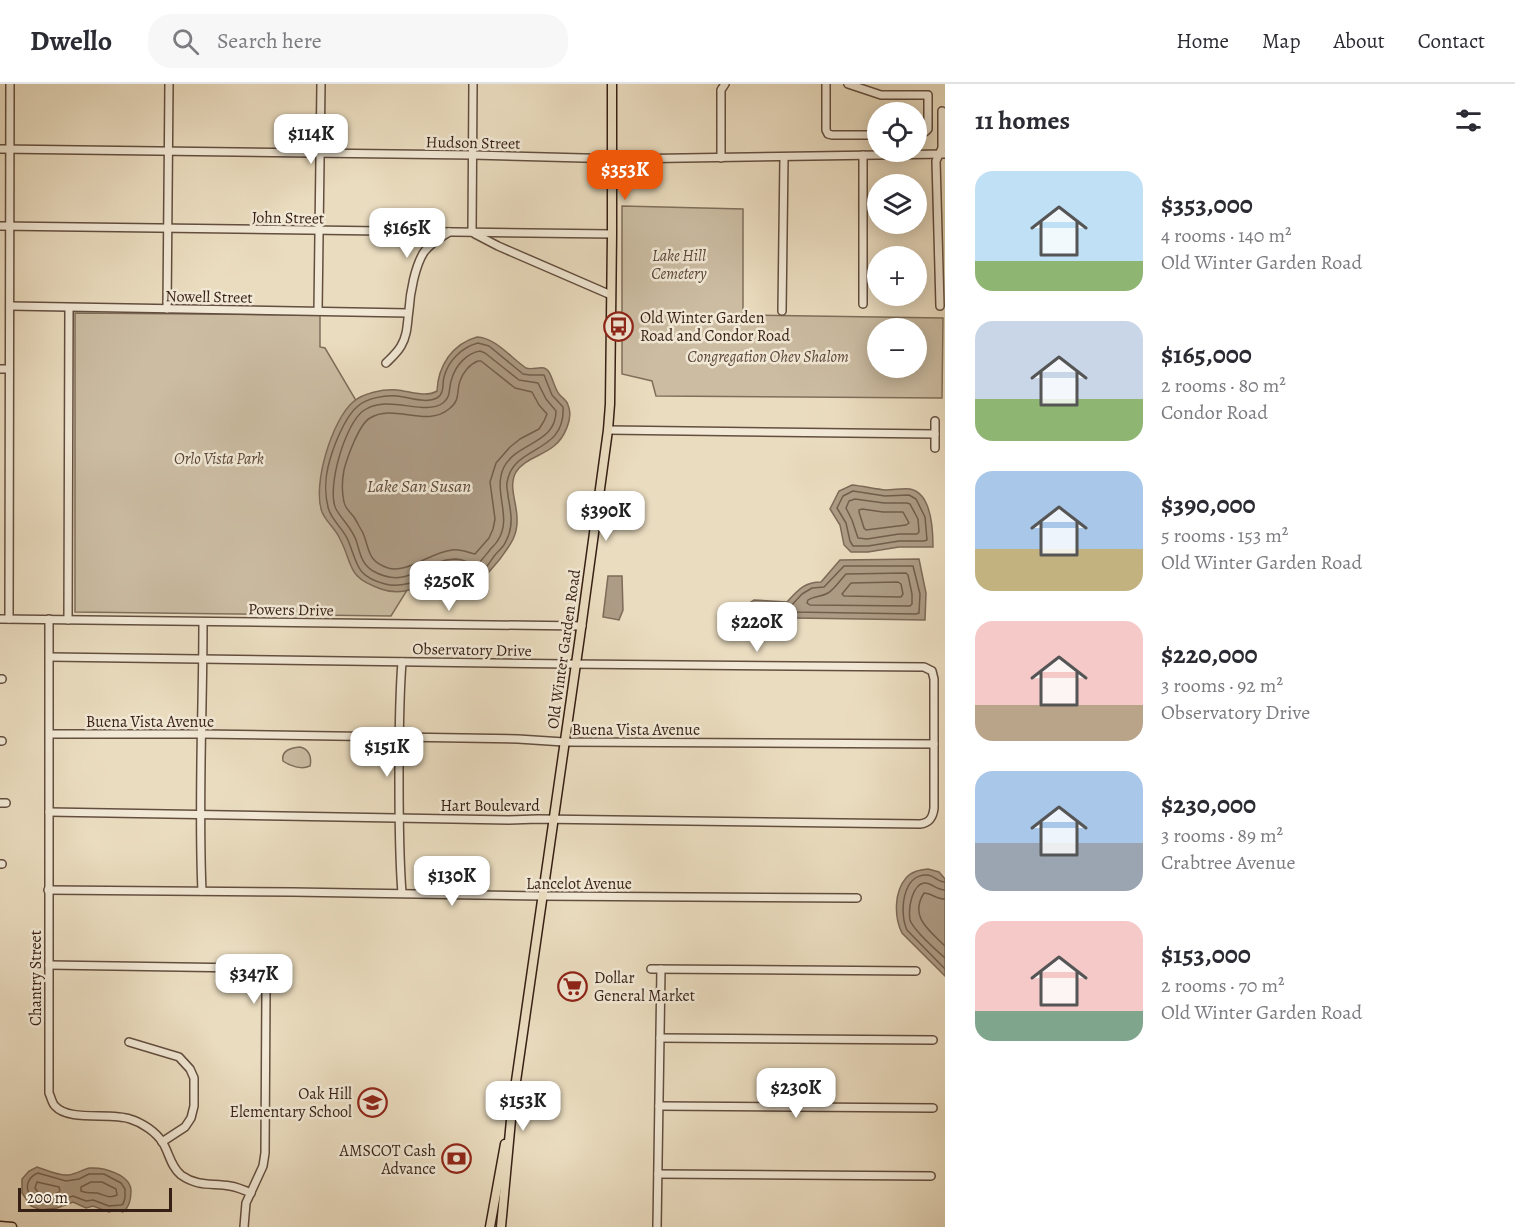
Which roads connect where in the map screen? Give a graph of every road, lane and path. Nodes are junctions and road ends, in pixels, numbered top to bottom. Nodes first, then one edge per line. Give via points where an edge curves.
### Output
1 (10, 84) edge
2 (169, 84) edge
3 (321, 84) edge
4 (473, 84) edge
5 (612, 84) edge
6 (725, 84) edge
7 (826, 84) edge
8 (848, 84) edge
9 (942, 111) dead end
10 (927, 130) edge
11 (867, 135) edge
12 (0, 149) edge
13 (10, 149) junction
14 (169, 151) junction
15 (320, 153) junction
16 (942, 154) edge
17 (473, 155) junction
18 (863, 155) junction
19 (784, 157) junction
20 (612, 158) junction
21 (721, 158) junction
22 (0, 226) edge
23 (10, 226) junction
24 (168, 229) junction
25 (319, 231) junction
26 (449, 232) junction
27 (472, 232) junction
28 (501, 233) junction
29 (612, 234) junction
30 (498, 246) junction
31 (611, 295) junction
32 (863, 304) dead end
33 (10, 306) junction
34 (940, 306) dead end
35 (69, 308) junction
36 (167, 309) junction
37 (318, 311) junction
38 (782, 311) dead end
39 (408, 313) junction
40 (386, 363) dead end
41 (0, 369) edge
42 (9, 369) junction
43 (935, 421) dead end
44 (608, 430) junction
45 (935, 434) junction
46 (935, 448) dead end
47 (0, 619) edge
48 (9, 619) junction
49 (49, 619) junction
50 (68, 620) junction
51 (203, 622) junction
52 (582, 626) junction
53 (50, 657) junction
54 (202, 659) junction
55 (402, 662) junction
56 (576, 664) junction
57 (50, 734) junction
58 (201, 734) junction
59 (399, 738) junction
60 (564, 742) junction
61 (934, 744) junction
62 (49, 812) junction
63 (201, 815) junction
64 (399, 818) junction
65 (554, 819) junction
66 (48, 890) junction
67 (202, 891) junction
68 (402, 893) junction
69 (542, 896) junction
70 (857, 898) dead end
71 (49, 965) junction
72 (651, 969) dead end
73 (661, 969) junction
74 (916, 971) dead end
75 (660, 1038) junction
76 (933, 1040) dead end
77 (129, 1042) dead end
78 (659, 1106) junction
79 (512, 1108) junction
80 (933, 1108) dead end
81 (162, 1142) junction
82 (658, 1174) junction
83 (932, 1176) dead end
84 (251, 1193) junction
85 (0, 1226) edge
86 (12, 1227) edge
87 (244, 1227) edge
88 (490, 1227) edge
89 (501, 1227) edge
90 (657, 1227) edge

1 - 13 street
2 - 14 street
3 - 15 street
4 - 17 street
5 - 20 main road, Old Winter Garden Road
6 - 21 street via 721,90
7 - 11 street via 828,134
8 - 10 street via 882,94 928,95
9 - 16 street
12 - 13 street, Hudson Street
13 - 14 street, Hudson Street
13 - 23 street
14 - 15 street, Hudson Street
14 - 24 street
15 - 17 street, Hudson Street
15 - 25 street
16 - 18 street, Hudson Street
16 - 34 street via 936,161
17 - 20 street, Hudson Street
17 - 27 street
18 - 19 street, Hudson Street
18 - 32 street
19 - 21 street, Hudson Street
19 - 38 street
20 - 21 street, Hudson Street
20 - 29 main road, Old Winter Garden Road
22 - 23 street, John Street
23 - 24 street, John Street
23 - 33 street
24 - 25 street, John Street
24 - 36 street
25 - 26 street, John Street
25 - 37 street
26 - 27 street, John Street
26 - 39 street via 420,259
27 - 28 street, John Street
27 - 30 street
28 - 29 street, John Street
28 - 30 street
29 - 31 main road, Old Winter Garden Road
30 - 31 street
31 - 44 main road, Old Winter Garden Road
33 - 35 street, Nowell Street
33 - 42 street
35 - 36 street, Nowell Street
35 - 50 street
36 - 37 street, Nowell Street
37 - 39 street, Nowell Street
39 - 40 street via 406,336
41 - 42 street
42 - 48 street
43 - 45 street
44 - 45 street
44 - 52 main road, Old Winter Garden Road
45 - 46 street
47 - 48 street, Powers Drive
48 - 49 street, Powers Drive
49 - 50 street, Powers Drive
49 - 53 street, Chantry Street
50 - 51 street, Powers Drive
51 - 52 street, Powers Drive
51 - 54 street
52 - 56 main road, Old Winter Garden Road
53 - 54 street, Observatory Drive
53 - 57 street, Chantry Street
54 - 55 street, Observatory Drive
54 - 58 street
55 - 56 street, Observatory Drive
55 - 59 street
56 - 60 main road, Old Winter Garden Road
56 - 61 street, Observatory Drive via 930,669 934,679
57 - 58 street, Buena Vista Avenue
57 - 62 street, Chantry Street
58 - 59 street, Buena Vista Avenue
58 - 63 street
59 - 60 street, Buena Vista Avenue
59 - 64 street
60 - 61 street, Buena Vista Avenue
60 - 65 main road, Old Winter Garden Road
61 - 65 street, Hart Boulevard via 934,808 931,820 920,824
62 - 63 street, Hart Boulevard
62 - 66 street, Chantry Street
63 - 64 street, Hart Boulevard
63 - 67 street
64 - 65 street, Hart Boulevard
64 - 68 street
65 - 69 main road, Old Winter Garden Road
66 - 67 street, Lancelot Avenue
66 - 71 street, Chantry Street
67 - 68 street, Lancelot Avenue
68 - 69 street, Lancelot Avenue
69 - 70 street, Lancelot Avenue
69 - 79 main road, Old Winter Garden Road
71 - 81 street, Chantry Street via 49,1093 55,1106 71,1115 121,1116 133,1120
71 - 84 street via 244,968 258,973 266,991 265,1153
72 - 73 street
73 - 74 street
73 - 75 street
75 - 76 street
75 - 78 street
77 - 81 street via 179,1057 194,1078 191,1118 185,1127
78 - 80 street
78 - 82 street
79 - 88 main road, Old Winter Garden Road
79 - 89 main road, Old Winter Garden Road
81 - 84 street, Chantry Street via 180,1174 203,1185 231,1186
82 - 83 street
82 - 90 street
84 - 87 street
85 - 86 main road

